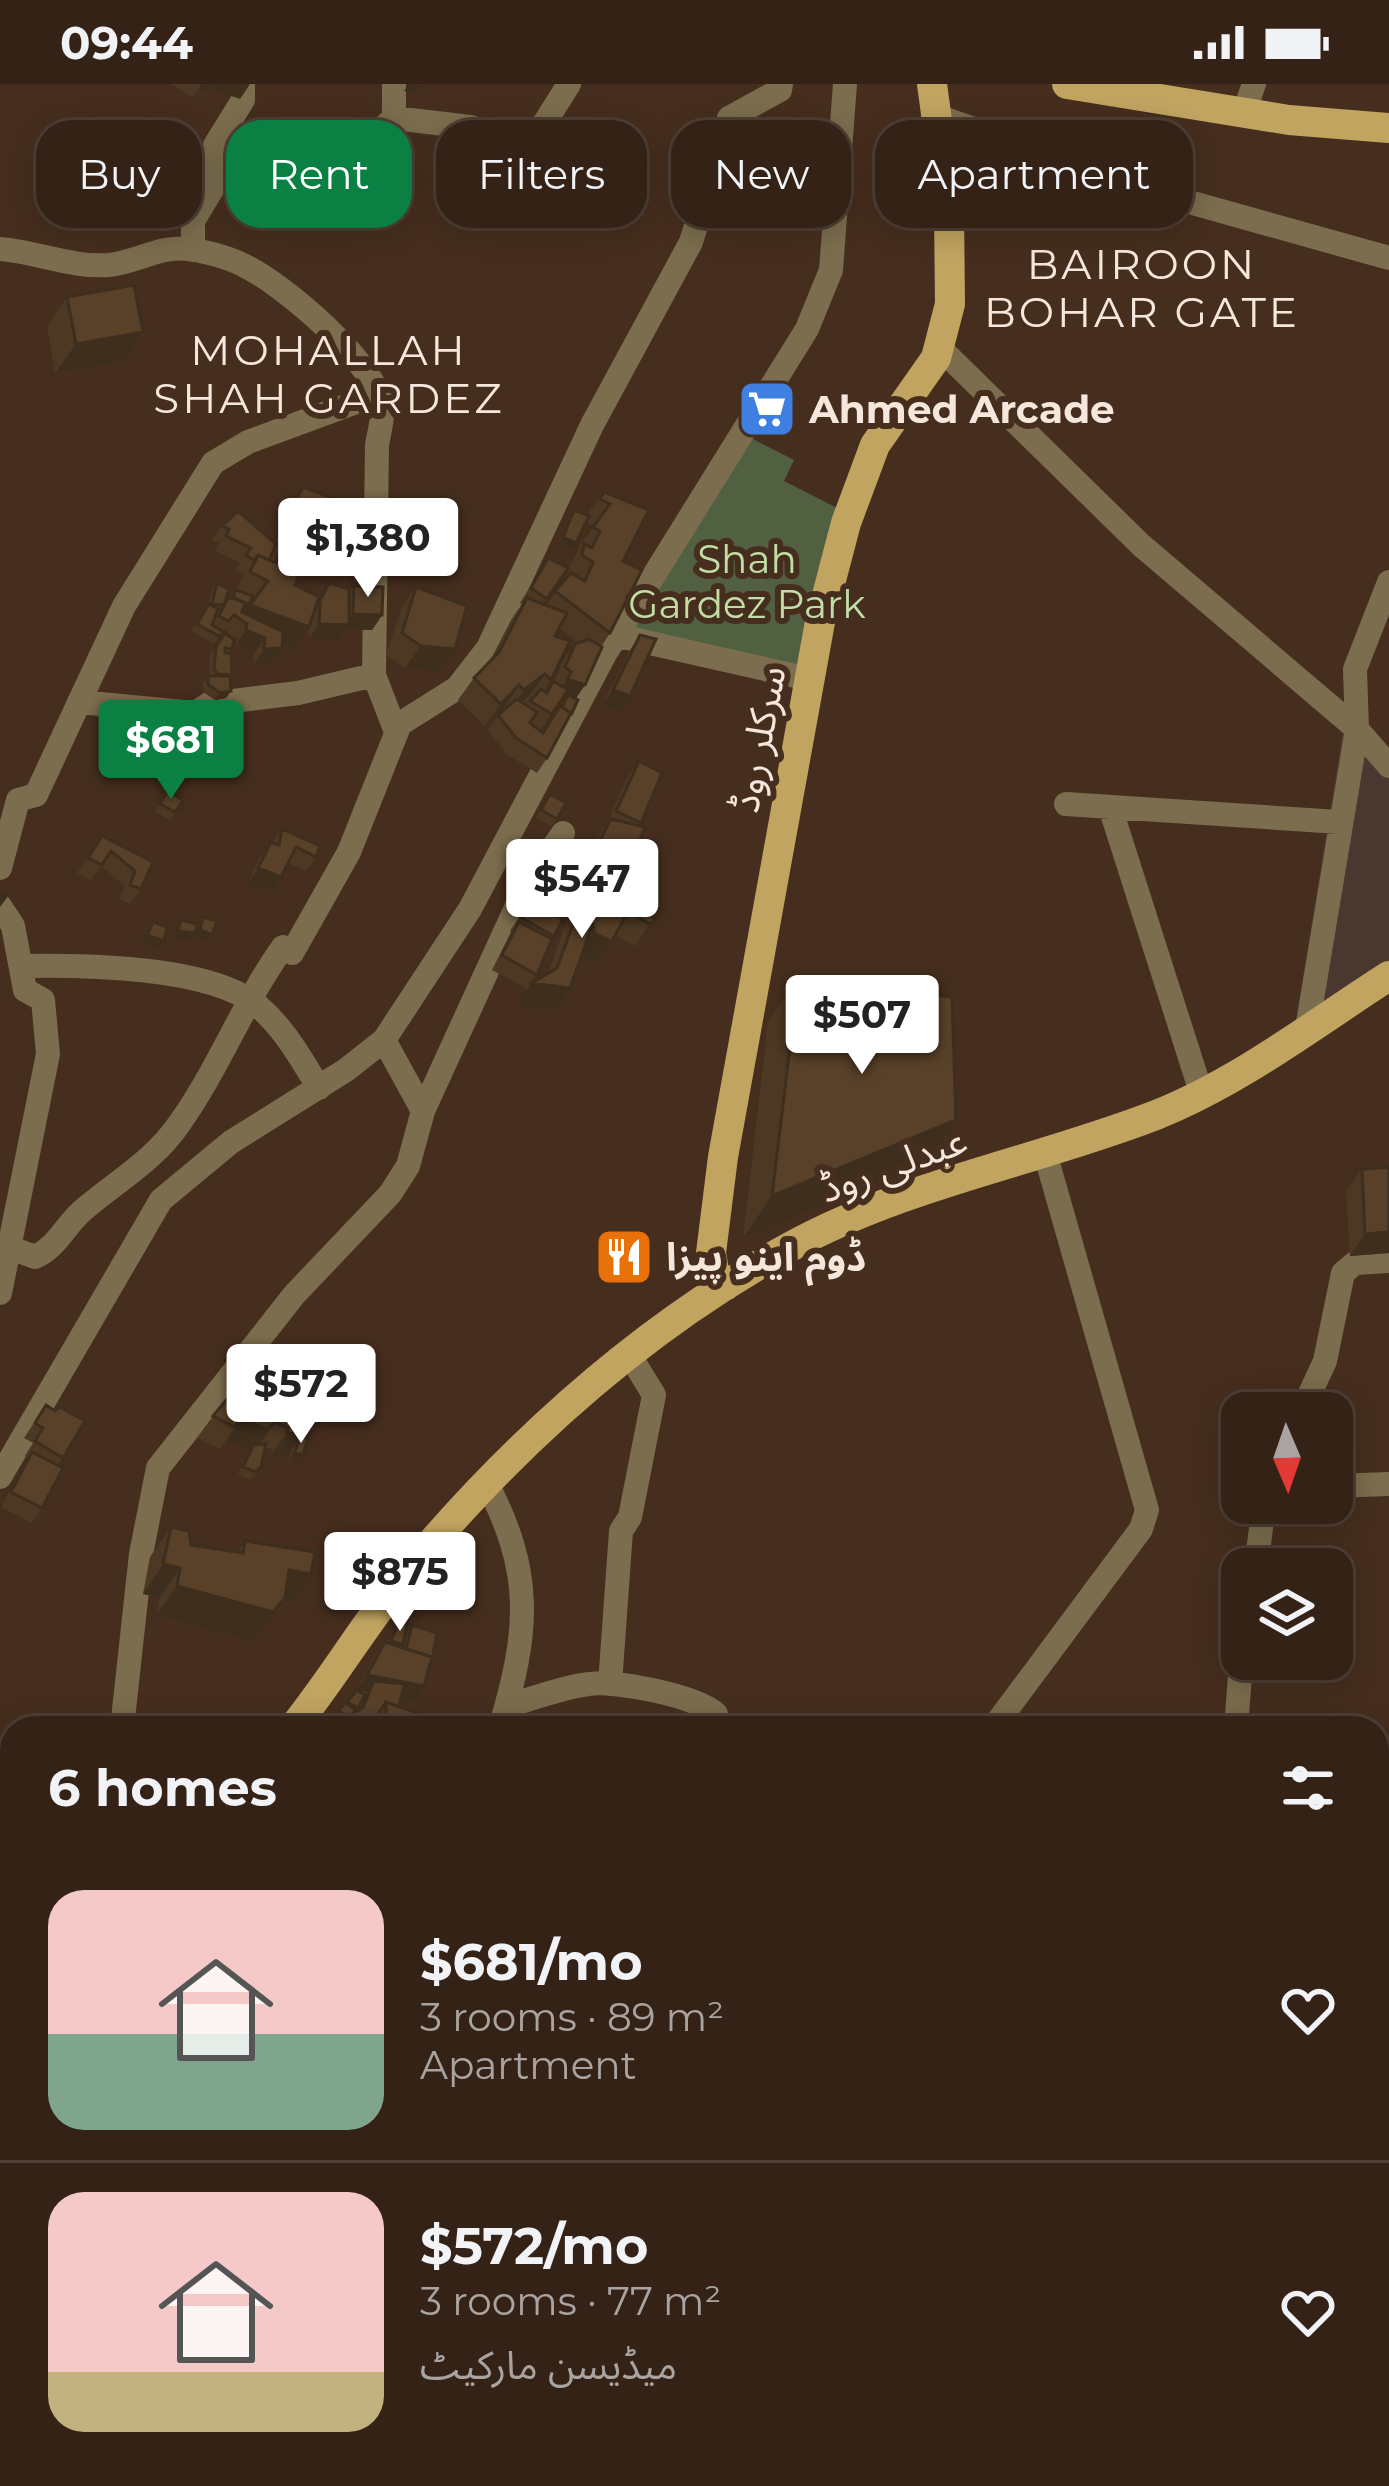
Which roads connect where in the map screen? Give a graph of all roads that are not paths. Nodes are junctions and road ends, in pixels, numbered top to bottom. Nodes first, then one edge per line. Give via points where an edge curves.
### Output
1 (243, 84) edge
2 (394, 84) edge
3 (569, 84) edge
4 (781, 84) edge
5 (845, 84) edge
6 (932, 84) edge
7 (1067, 84) edge
8 (1249, 98) edge
9 (938, 116) junction
10 (394, 118) joint
11 (1389, 128) edge
12 (0, 249) edge
13 (193, 250) junction
14 (1389, 258) edge
15 (940, 349) junction
16 (378, 394) junction
17 (1389, 582) edge
18 (619, 636) junction
19 (374, 676) junction
20 (808, 679) junction
21 (79, 702) junction
22 (1357, 729) junction
23 (396, 732) junction
24 (1389, 766) edge
25 (1066, 804) dead end
26 (1110, 807) junction
27 (1339, 822) junction
28 (563, 833) dead end
29 (0, 868) edge
30 (0, 905) edge
31 (22, 966) junction
32 (1389, 976) edge
33 (247, 998) junction
34 (1307, 1029) junction
35 (384, 1040) junction
36 (319, 1088) junction
37 (1202, 1095) junction
38 (423, 1111) junction
39 (1046, 1153) junction
40 (11, 1248) junction
41 (1389, 1261) edge
42 (724, 1286) junction
43 (0, 1293) edge
44 (629, 1354) junction
45 (1310, 1392) edge
46 (0, 1477) edge
47 (486, 1482) junction
48 (1389, 1484) edge
49 (1353, 1485) edge
50 (1240, 1680) edge
51 (610, 1684) junction
52 (123, 1716) edge
53 (302, 1716) edge
54 (504, 1716) edge
55 (507, 1716) edge
56 (716, 1716) edge
57 (1002, 1716) edge
58 (1237, 1716) edge

1 - 13 street via 243,100 215,145 214,186 193,221
2 - 10 street
3 - 10 street via 530,146 470,127
4 - 23 street via 729,118 691,242 592,425 488,648 457,688 415,710
5 - 18 street via 831,270 807,329
6 - 9 main road, سرکلر روڈ
7 - 8 main road
8 - 11 main road
9 - 14 street via 1157,194
9 - 15 main road, سرکلر روڈ via 950,249
12 - 13 street via 83,265
13 - 16 street via 243,264 301,304
15 - 20 main road, سرکلر روڈ via 875,446 846,523
15 - 22 street via 1141,545
16 - 19 street
16 - 21 street via 213,463 124,606
17 - 22 street via 1354,669
18 - 20 street
18 - 35 street via 470,909
19 - 21 street via 195,713
19 - 23 street
20 - 42 main road, سرکلر روڈ via 723,1156 711,1253
21 - 29 street via 36,795 18,800
22 - 24 street
22 - 27 street
23 - 33 street via 316,915
25 - 26 street
26 - 27 street
26 - 37 street
27 - 34 street
28 - 38 street via 525,888
30 - 31 street
31 - 33 street via 194,980
31 - 40 street via 26,990 43,1000 48,1054
32 - 34 main road, عبدلی روڈ
33 - 36 street via 286,1034
33 - 40 street via 177,1128 46,1252 35,1257
34 - 37 main road, عبدلی روڈ
35 - 36 street
35 - 38 street
36 - 46 street via 231,1142 161,1200
37 - 39 main road, عبدلی روڈ
38 - 52 street via 408,1166 390,1194 294,1295 158,1468
39 - 42 main road, عبدلی روڈ via 866,1211
39 - 57 street via 1147,1510 1141,1529
40 - 43 street
41 - 45 street via 1355,1263 1343,1273 1325,1361
42 - 44 main road, عبدلی روڈ
44 - 47 main road, عبدلی روڈ
44 - 51 street via 654,1395 621,1531
47 - 53 main road, عبدلی روڈ via 407,1571
47 - 54 street via 513,1533 524,1595
48 - 49 street
50 - 58 street
51 - 55 street via 588,1684
51 - 56 street via 696,1700

